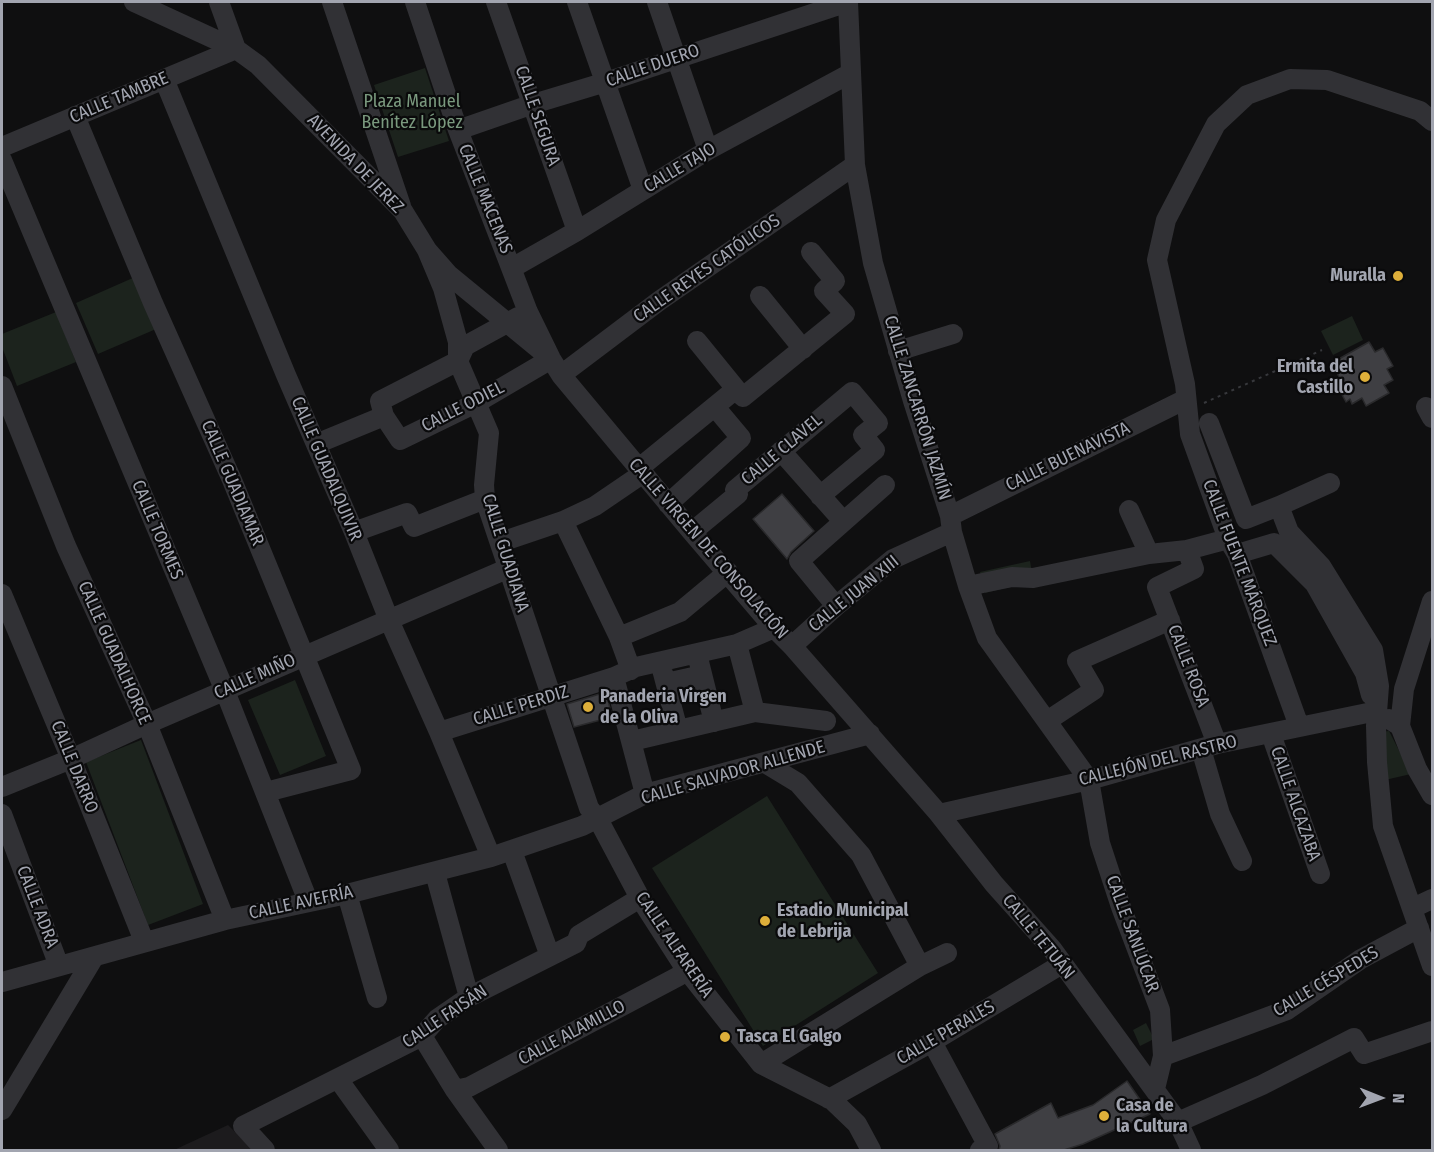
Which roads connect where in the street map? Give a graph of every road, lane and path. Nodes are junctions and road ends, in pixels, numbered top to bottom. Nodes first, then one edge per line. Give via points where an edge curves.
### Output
1 (134, 2) edge
2 (219, 2) edge
3 (332, 2) edge
4 (418, 2) edge
5 (496, 2) edge
6 (577, 2) edge
7 (657, 2) edge
8 (848, 2) edge
9 (236, 50) junction
10 (677, 57) junction
11 (851, 73) junction
12 (164, 79) junction
13 (606, 82) junction
14 (533, 104) junction
15 (75, 116) junction
16 (1432, 121) edge
17 (458, 130) junction
18 (2, 147) edge
19 (708, 150) junction
20 (2, 160) edge
21 (855, 165) junction
22 (643, 190) junction
23 (403, 211) junction
24 (577, 231) junction
25 (427, 249) junction
26 (810, 252) dead end
27 (512, 268) junction
28 (760, 296) dead end
29 (528, 312) junction
30 (509, 322) junction
31 (953, 334) dead end
32 (697, 340) dead end
33 (802, 349) junction
34 (1322, 350) dead end
35 (898, 351) junction
36 (458, 360) junction
37 (556, 367) junction
38 (2, 386) edge
39 (740, 393) junction
40 (476, 403) junction
41 (715, 407) junction
42 (1199, 408) junction
43 (384, 416) junction
44 (316, 444) junction
45 (781, 451) junction
46 (640, 471) junction
47 (1330, 483) dead end
48 (885, 485) dead end
49 (820, 495) junction
50 (485, 499) junction
51 (668, 504) junction
52 (1280, 506) junction
53 (1129, 510) dead end
54 (563, 521) junction
55 (843, 521) junction
56 (948, 528) junction
57 (354, 532) junction
58 (692, 532) junction
59 (501, 542) junction
60 (1232, 546) junction
61 (1187, 550) junction
62 (1149, 554) junction
63 (509, 568) junction
64 (728, 572) junction
65 (968, 586) junction
66 (2, 594) edge
67 (1432, 601) edge
68 (836, 606) junction
69 (389, 620) junction
70 (1170, 620) junction
71 (774, 628) junction
72 (620, 637) junction
73 (737, 644) junction
74 (792, 646) junction
75 (697, 654) junction
76 (305, 655) junction
77 (660, 662) junction
78 (622, 673) junction
79 (702, 675) junction
80 (666, 683) junction
81 (225, 691) junction
82 (551, 696) junction
83 (1377, 711) junction
84 (755, 712) junction
85 (1297, 719) junction
86 (826, 721) dead end
87 (1047, 721) junction
88 (714, 722) junction
89 (147, 724) junction
90 (1400, 726) junction
91 (678, 730) junction
92 (440, 732) junction
93 (870, 734) junction
94 (1271, 734) junction
95 (632, 741) junction
96 (1209, 747) junction
97 (71, 759) junction
98 (765, 763) junction
99 (1425, 769) edge
100 (1089, 780) junction
101 (2, 787) edge
102 (266, 792) junction
103 (645, 794) junction
104 (1432, 795) edge
105 (2, 814) edge
106 (939, 814) junction
107 (598, 819) junction
108 (512, 851) junction
109 (491, 857) junction
110 (1242, 861) dead end
111 (435, 873) junction
112 (1320, 874) dead end
113 (347, 894) junction
114 (640, 898) junction
115 (1432, 898) edge
116 (308, 901) junction
117 (1413, 908) junction
118 (225, 920) junction
119 (1419, 928) junction
120 (144, 941) junction
121 (947, 953) dead end
122 (550, 956) junction
123 (94, 957) junction
124 (1062, 964) junction
125 (60, 966) junction
126 (920, 966) junction
127 (1432, 966) edge
128 (685, 968) junction
129 (2, 982) edge
130 (469, 997) junction
131 (377, 998) dead end
132 (1432, 1031) edge
133 (422, 1036) junction
134 (932, 1042) junction
135 (1163, 1056) junction
136 (761, 1064) junction
137 (338, 1079) junction
138 (1155, 1089) junction
139 (455, 1090) junction
140 (829, 1099) junction
141 (2, 1110) edge
142 (1178, 1122) junction
143 (984, 1148) edge
144 (265, 1150) edge
145 (387, 1150) edge
146 (498, 1150) edge
147 (871, 1150) edge
148 (1191, 1150) edge

1 - 9 street, AVENIDA DE JEREZ
2 - 9 street
3 - 23 street
4 - 17 street, CALLE MACENAS
5 - 14 street, CALLE SEGURA
6 - 13 street
7 - 10 street
8 - 10 street, CALLE DUERO
8 - 11 street, CALLE ZANCARRÓN JAZMÍN
9 - 12 street, CALLE TAMBRE
9 - 23 street, AVENIDA DE JEREZ via 258,65
10 - 13 street, CALLE DUERO
10 - 19 street
11 - 19 street, CALLE TAJO
11 - 21 street, CALLE ZANCARRÓN JAZMÍN
12 - 15 street, CALLE TAMBRE
12 - 44 street, CALLE GUADALQUIVIR
13 - 14 street, CALLE DUERO
13 - 22 street
14 - 17 street, CALLE DUERO
14 - 24 street, CALLE SEGURA
15 - 18 street, CALLE TAMBRE
15 - 76 street, CALLE GUADIAMAR
16 - 42 street via 1420,111 1327,80 1290,79 1246,95 1216,124 1166,220 1157,260 1185,384
17 - 27 street, CALLE MACENAS
19 - 22 street, CALLE TAJO
20 - 81 street, CALLE TORMES
21 - 35 street, CALLE ZANCARRÓN JAZMÍN via 873,263
21 - 37 street, CALLE REYES CATÓLICOS
22 - 24 street, CALLE TAJO
23 - 25 street, AVENIDA DE JEREZ
24 - 27 street, CALLE TAJO
25 - 30 street, AVENIDA DE JEREZ via 449,275
25 - 36 street, CALLE GUADIANA via 443,288 458,342
26 - 33 street via 835,281 824,291 845,314
27 - 29 street, CALLE MACENAS
28 - 33 street
29 - 30 street
29 - 37 street, CALLE MACENAS
30 - 36 street via 465,346
30 - 37 street, AVENIDA DE JEREZ
31 - 35 street
32 - 39 street
33 - 39 street
34 - 42 path
35 - 56 street, CALLE ZANCARRÓN JAZMÍN
36 - 40 street, CALLE GUADIANA
36 - 43 street via 380,401
37 - 40 street, CALLE ODIEL
37 - 46 street, CALLE VIRGEN DE CONSOLACIÓN
38 - 89 street, CALLE GUADALHORCE via 66,546
39 - 41 street
40 - 43 street, CALLE ODIEL via 400,440
40 - 50 street, CALLE GUADIANA via 489,433
41 - 46 street
41 - 51 street via 741,438
42 - 52 street via 1246,519
42 - 56 street, CALLE BUENAVISTA
42 - 60 street, CALLE FUENTE MÁRQUEZ via 1190,434
43 - 44 street
44 - 57 street, CALLE GUADALQUIVIR
45 - 49 street
45 - 49 street, CALLE CLAVEL via 852,392 878,423 863,435 875,450
45 - 58 street, CALLE CLAVEL
46 - 51 street, CALLE VIRGEN DE CONSOLACIÓN
46 - 54 street via 595,506
47 - 52 street
48 - 55 street
49 - 55 street
50 - 57 street via 414,527 407,513
50 - 59 street, CALLE GUADIANA
51 - 58 street, CALLE VIRGEN DE CONSOLACIÓN
52 - 83 street via 1289,532 1321,566 1373,650 1379,686
53 - 62 street
54 - 59 street
54 - 72 street
55 - 68 street via 799,561
56 - 65 street, CALLE ZANCARRÓN JAZMÍN
56 - 68 street, CALLE JUAN XIII via 893,559
57 - 69 street, CALLE GUADALQUIVIR
58 - 64 street, CALLE VIRGEN DE CONSOLACIÓN
59 - 63 street, CALLE GUADIANA
60 - 61 street
60 - 83 street via 1274,543 1315,585 1365,674
60 - 85 street, CALLE FUENTE MÁRQUEZ
61 - 62 street
61 - 70 street, CALLE ROSA via 1194,569 1157,587
62 - 65 street via 1033,578 1012,577
63 - 69 street, CALLE MIÑO
63 - 82 street, CALLE GUADIANA
64 - 71 street, CALLE VIRGEN DE CONSOLACIÓN
64 - 72 street via 680,612
65 - 87 street, CALLE ZANCARRÓN JAZMÍN via 987,638
66 - 97 street, CALLE DARRO
67 - 90 street via 1404,689
68 - 74 street, CALLE JUAN XIII
69 - 76 street, CALLE MIÑO
69 - 92 street, CALLE GUADALQUIVIR
70 - 87 street via 1077,661 1094,690
70 - 96 street, CALLE ROSA
71 - 73 street, CALLE PERDIZ
71 - 74 street, CALLE VIRGEN DE CONSOLACIÓN
72 - 78 street
73 - 75 street, CALLE PERDIZ
73 - 84 street
74 - 93 street, CALLE VIRGEN DE CONSOLACIÓN
75 - 77 street, CALLE PERDIZ
75 - 79 street
76 - 81 street, CALLE MIÑO
76 - 102 street, CALLE GUADIAMAR via 351,770
77 - 78 street, CALLE PERDIZ
77 - 80 street
78 - 82 street, CALLE PERDIZ
78 - 95 street
79 - 80 street
79 - 88 street
80 - 91 street
81 - 89 street, CALLE MIÑO
81 - 102 street, CALLE TORMES
82 - 92 street, CALLE PERDIZ
82 - 107 street, CALLE GUADIANA via 589,808
83 - 85 street, CALLEJÓN DEL RASTRO
83 - 90 street
83 - 117 street via 1383,826
84 - 86 street
84 - 88 street
85 - 94 street, CALLEJÓN DEL RASTRO
87 - 100 street, CALLE ZANCARRÓN JAZMÍN
88 - 91 street
89 - 97 street, CALLE MIÑO
89 - 118 street, CALLE GUADALHORCE
90 - 99 street
91 - 95 street
92 - 109 street, CALLE GUADALQUIVIR
93 - 98 street, CALLE SALVADOR ALLENDE
93 - 106 street, CALLE TETUÁN
94 - 96 street, CALLEJÓN DEL RASTRO
94 - 112 street, CALLE ALCAZABA
95 - 103 street
96 - 100 street, CALLEJÓN DEL RASTRO
96 - 110 street, CALLE ROSA via 1220,814
97 - 101 street, CALLE MIÑO
97 - 120 street, CALLE DARRO
98 - 103 street, CALLE SALVADOR ALLENDE
98 - 126 street via 798,783 861,855
99 - 104 street
100 - 106 street, CALLEJÓN DEL RASTRO
100 - 135 street, CALLE SANLÚCAR via 1100,843 1160,1010
102 - 116 street, CALLE TORMES
103 - 107 street, CALLE SALVADOR ALLENDE
105 - 125 street, CALLE ADRA
106 - 124 street, CALLE TETUÁN
107 - 108 street, CALLE AVEFRÍA
107 - 114 street, CALLE ALFARERÍA
108 - 109 street, CALLE AVEFRÍA
108 - 122 street
109 - 111 street, CALLE AVEFRÍA
111 - 113 street, CALLE AVEFRÍA
111 - 130 street
113 - 116 street, CALLE AVEFRÍA
113 - 131 street
114 - 122 street, CALLE FAISÁN via 579,935 576,943
114 - 128 street, CALLE ALFARERÍA
115 - 117 street
116 - 118 street, CALLE AVEFRÍA
117 - 119 street
118 - 120 street, CALLE AVEFRÍA
119 - 127 street
119 - 135 street, CALLE CÉSPEDES via 1361,959 1287,1010
120 - 123 street, CALLE AVEFRÍA
121 - 126 street
122 - 130 street, CALLE FAISÁN
123 - 125 street, CALLE AVEFRÍA
123 - 141 street
124 - 134 street, CALLE PERALES
124 - 138 street, CALLE TETUÁN
125 - 129 street, CALLE AVEFRÍA
126 - 136 street
128 - 136 street, CALLE ALFARERÍA
128 - 139 street, CALLE ALAMILLO via 679,976 469,1088
130 - 133 street, CALLE FAISÁN via 437,1019
132 - 142 street via 1359,1046
133 - 137 street, CALLE FAISÁN
133 - 139 street
134 - 140 street, CALLE PERALES
134 - 143 street
135 - 138 street, CALLE SANLÚCAR
136 - 140 street
137 - 144 street, CALLE FAISÁN via 243,1126
137 - 145 street
138 - 142 street, CALLE TETUÁN
139 - 146 street
140 - 147 street via 857,1124
142 - 148 street, CALLE TETUÁN

